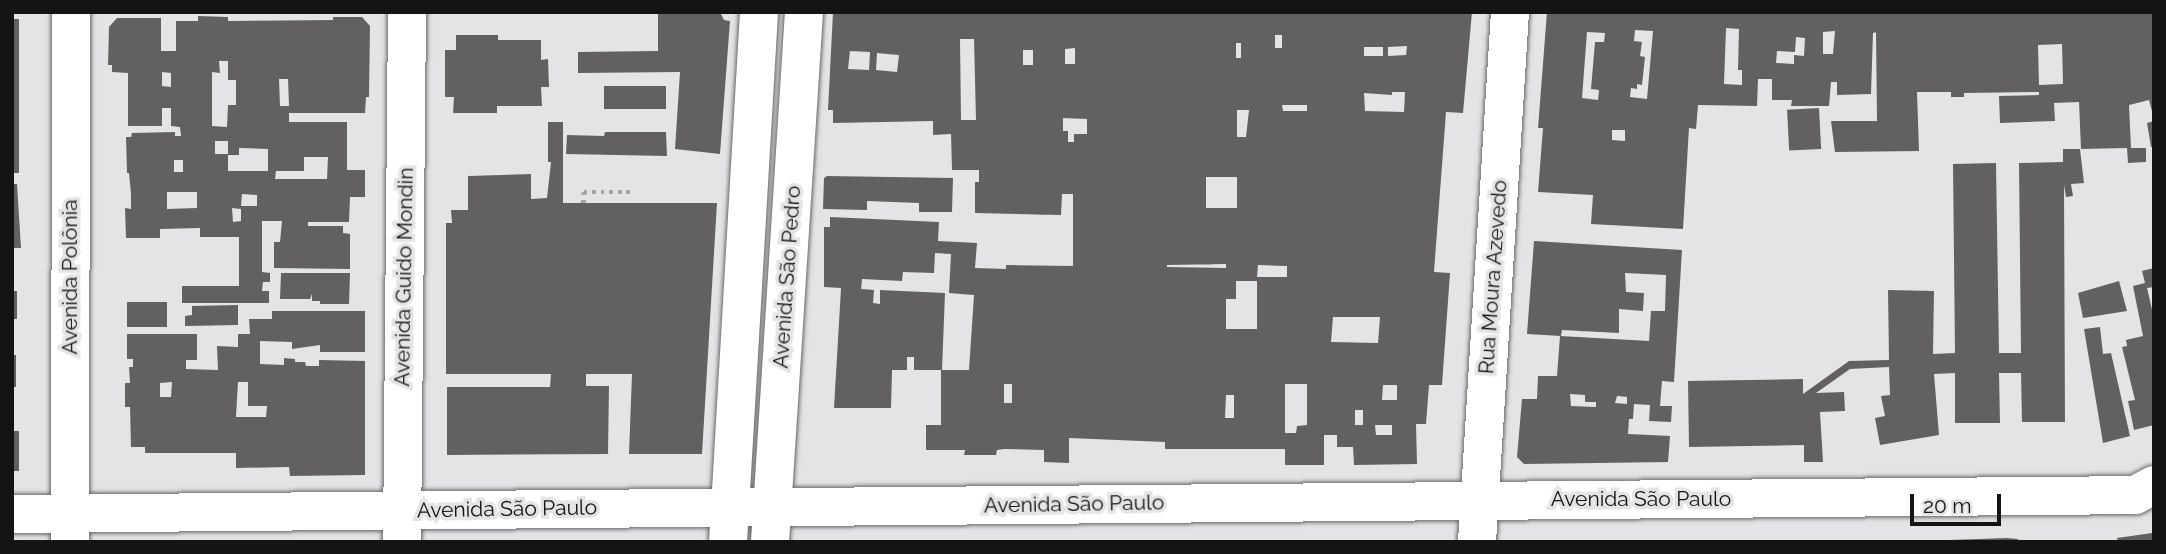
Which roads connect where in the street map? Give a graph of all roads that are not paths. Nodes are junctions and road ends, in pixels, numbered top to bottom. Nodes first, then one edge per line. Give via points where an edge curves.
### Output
1 (71, 12) edge
2 (407, 12) edge
3 (759, 12) edge
4 (804, 12) edge
5 (1510, 12) edge
6 (2144, 490) edge
7 (1478, 500) junction
8 (12, 514) edge
9 (729, 524) edge
10 (772, 525) edge
11 (402, 526) edge
12 (70, 528) edge
13 (1477, 542) edge

1 - 12 street, Avenida Polônia
2 - 11 street, Avenida Guido Mondin
3 - 9 street, Avenida São Pedro
4 - 10 street, Avenida São Pedro
5 - 7 street, Rua Moura Azevedo
6 - 7 street, Avenida São Paulo
7 - 10 street, Avenida São Paulo
7 - 13 street, Rua Moura Azevedo
8 - 12 street, Avenida São Paulo
9 - 10 street, Avenida São Paulo
9 - 11 street, Avenida São Paulo
11 - 12 street, Avenida São Paulo

